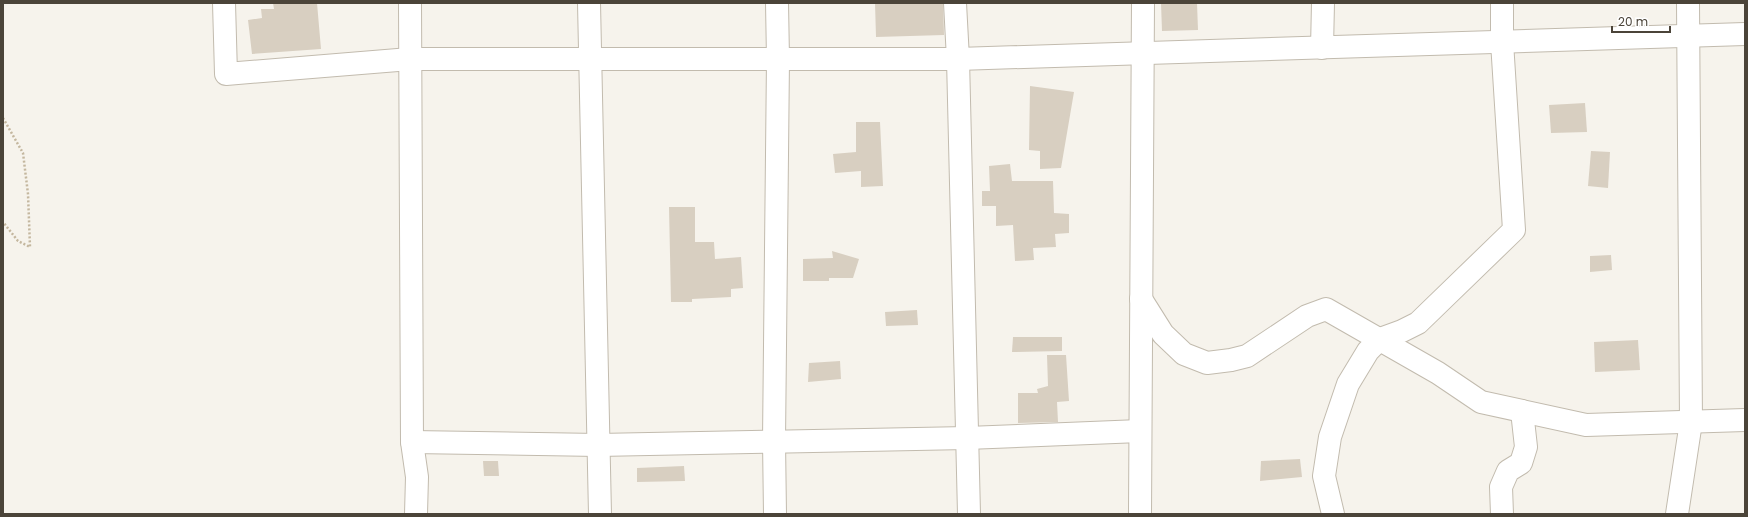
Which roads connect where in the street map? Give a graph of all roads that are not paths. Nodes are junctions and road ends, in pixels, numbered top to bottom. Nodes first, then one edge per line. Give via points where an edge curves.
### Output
1 (224, 3) edge
2 (410, 3) edge
3 (589, 3) edge
4 (777, 3) edge
5 (955, 3) edge
6 (1143, 3) edge
7 (1323, 3) edge
8 (1502, 3) edge
9 (1688, 3) edge
10 (1745, 34) edge
11 (1688, 36) junction
12 (1502, 42) junction
13 (1322, 48) junction
14 (1143, 54) junction
15 (410, 59) junction
16 (590, 59) junction
17 (778, 59) junction
18 (958, 60) junction
19 (1141, 299) junction
20 (1380, 339) junction
21 (1522, 411) junction
22 (1745, 420) edge
23 (1691, 422) junction
24 (1140, 431) junction
25 (966, 438) junction
26 (774, 441) junction
27 (412, 442) junction
28 (598, 444) junction
29 (416, 514) edge
30 (600, 514) edge
31 (775, 514) edge
32 (969, 514) edge
33 (1140, 514) edge
34 (1333, 514) edge
35 (1502, 514) edge
36 (1677, 514) edge

1 - 15 street via 226,74
2 - 15 street
3 - 16 street
4 - 17 street
5 - 18 street
6 - 14 street
7 - 13 street
8 - 12 street
9 - 11 street
10 - 11 street
11 - 12 street
11 - 23 street
12 - 13 street
12 - 20 street via 1514,230 1418,323
13 - 14 street
14 - 18 street
14 - 19 street
15 - 16 street
15 - 27 street
16 - 17 street
16 - 28 street
17 - 18 street
17 - 26 street
18 - 25 street
19 - 20 street via 1163,334 1184,354 1207,363 1247,356 1307,316 1326,309
19 - 24 street
20 - 21 street via 1438,372 1481,402
20 - 34 street via 1368,351 1348,384 1330,437 1324,476
21 - 23 street via 1586,425
21 - 35 street via 1526,447 1521,463 1508,471 1501,487
22 - 23 street
23 - 36 street
24 - 25 street
24 - 33 street
25 - 26 street
25 - 32 street
26 - 28 street
26 - 31 street
27 - 28 street
27 - 29 street via 417,478
28 - 30 street

